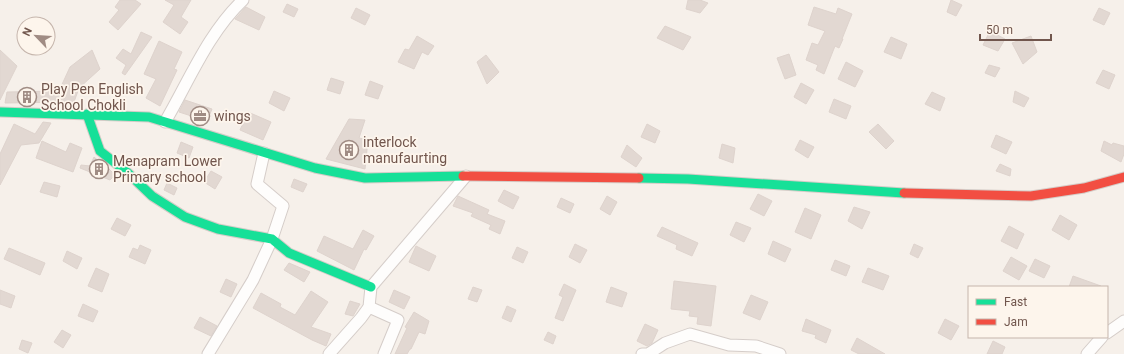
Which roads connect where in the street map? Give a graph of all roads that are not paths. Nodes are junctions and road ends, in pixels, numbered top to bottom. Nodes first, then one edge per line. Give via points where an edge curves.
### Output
1 (243, 0) edge
2 (0, 112) edge
3 (87, 114) junction
4 (165, 122) junction
5 (264, 153) junction
6 (466, 176) junction
7 (1124, 177) edge
8 (272, 239) junction
9 (371, 287) junction
10 (369, 307) junction
11 (1124, 321) edge
12 (1108, 332) edge
13 (1101, 338) edge
14 (208, 354) edge
15 (329, 354) edge
16 (384, 354) edge
17 (642, 354) edge
18 (780, 354) edge
19 (1087, 354) edge

1 - 4 street via 227,15
2 - 3 street
3 - 4 street via 149,117
3 - 8 street via 100,150 152,196 185,217 218,229
4 - 5 street
5 - 6 street via 315,168 365,178
5 - 8 street via 257,184 283,206
6 - 7 street via 688,179 882,192 1031,196 1084,188
6 - 9 street
8 - 9 street via 289,253
8 - 14 street via 253,280
9 - 10 street
10 - 15 street
10 - 16 street via 398,320
11 - 12 street
13 - 19 street
17 - 18 street via 648,354 665,343 690,334 729,345 756,346

